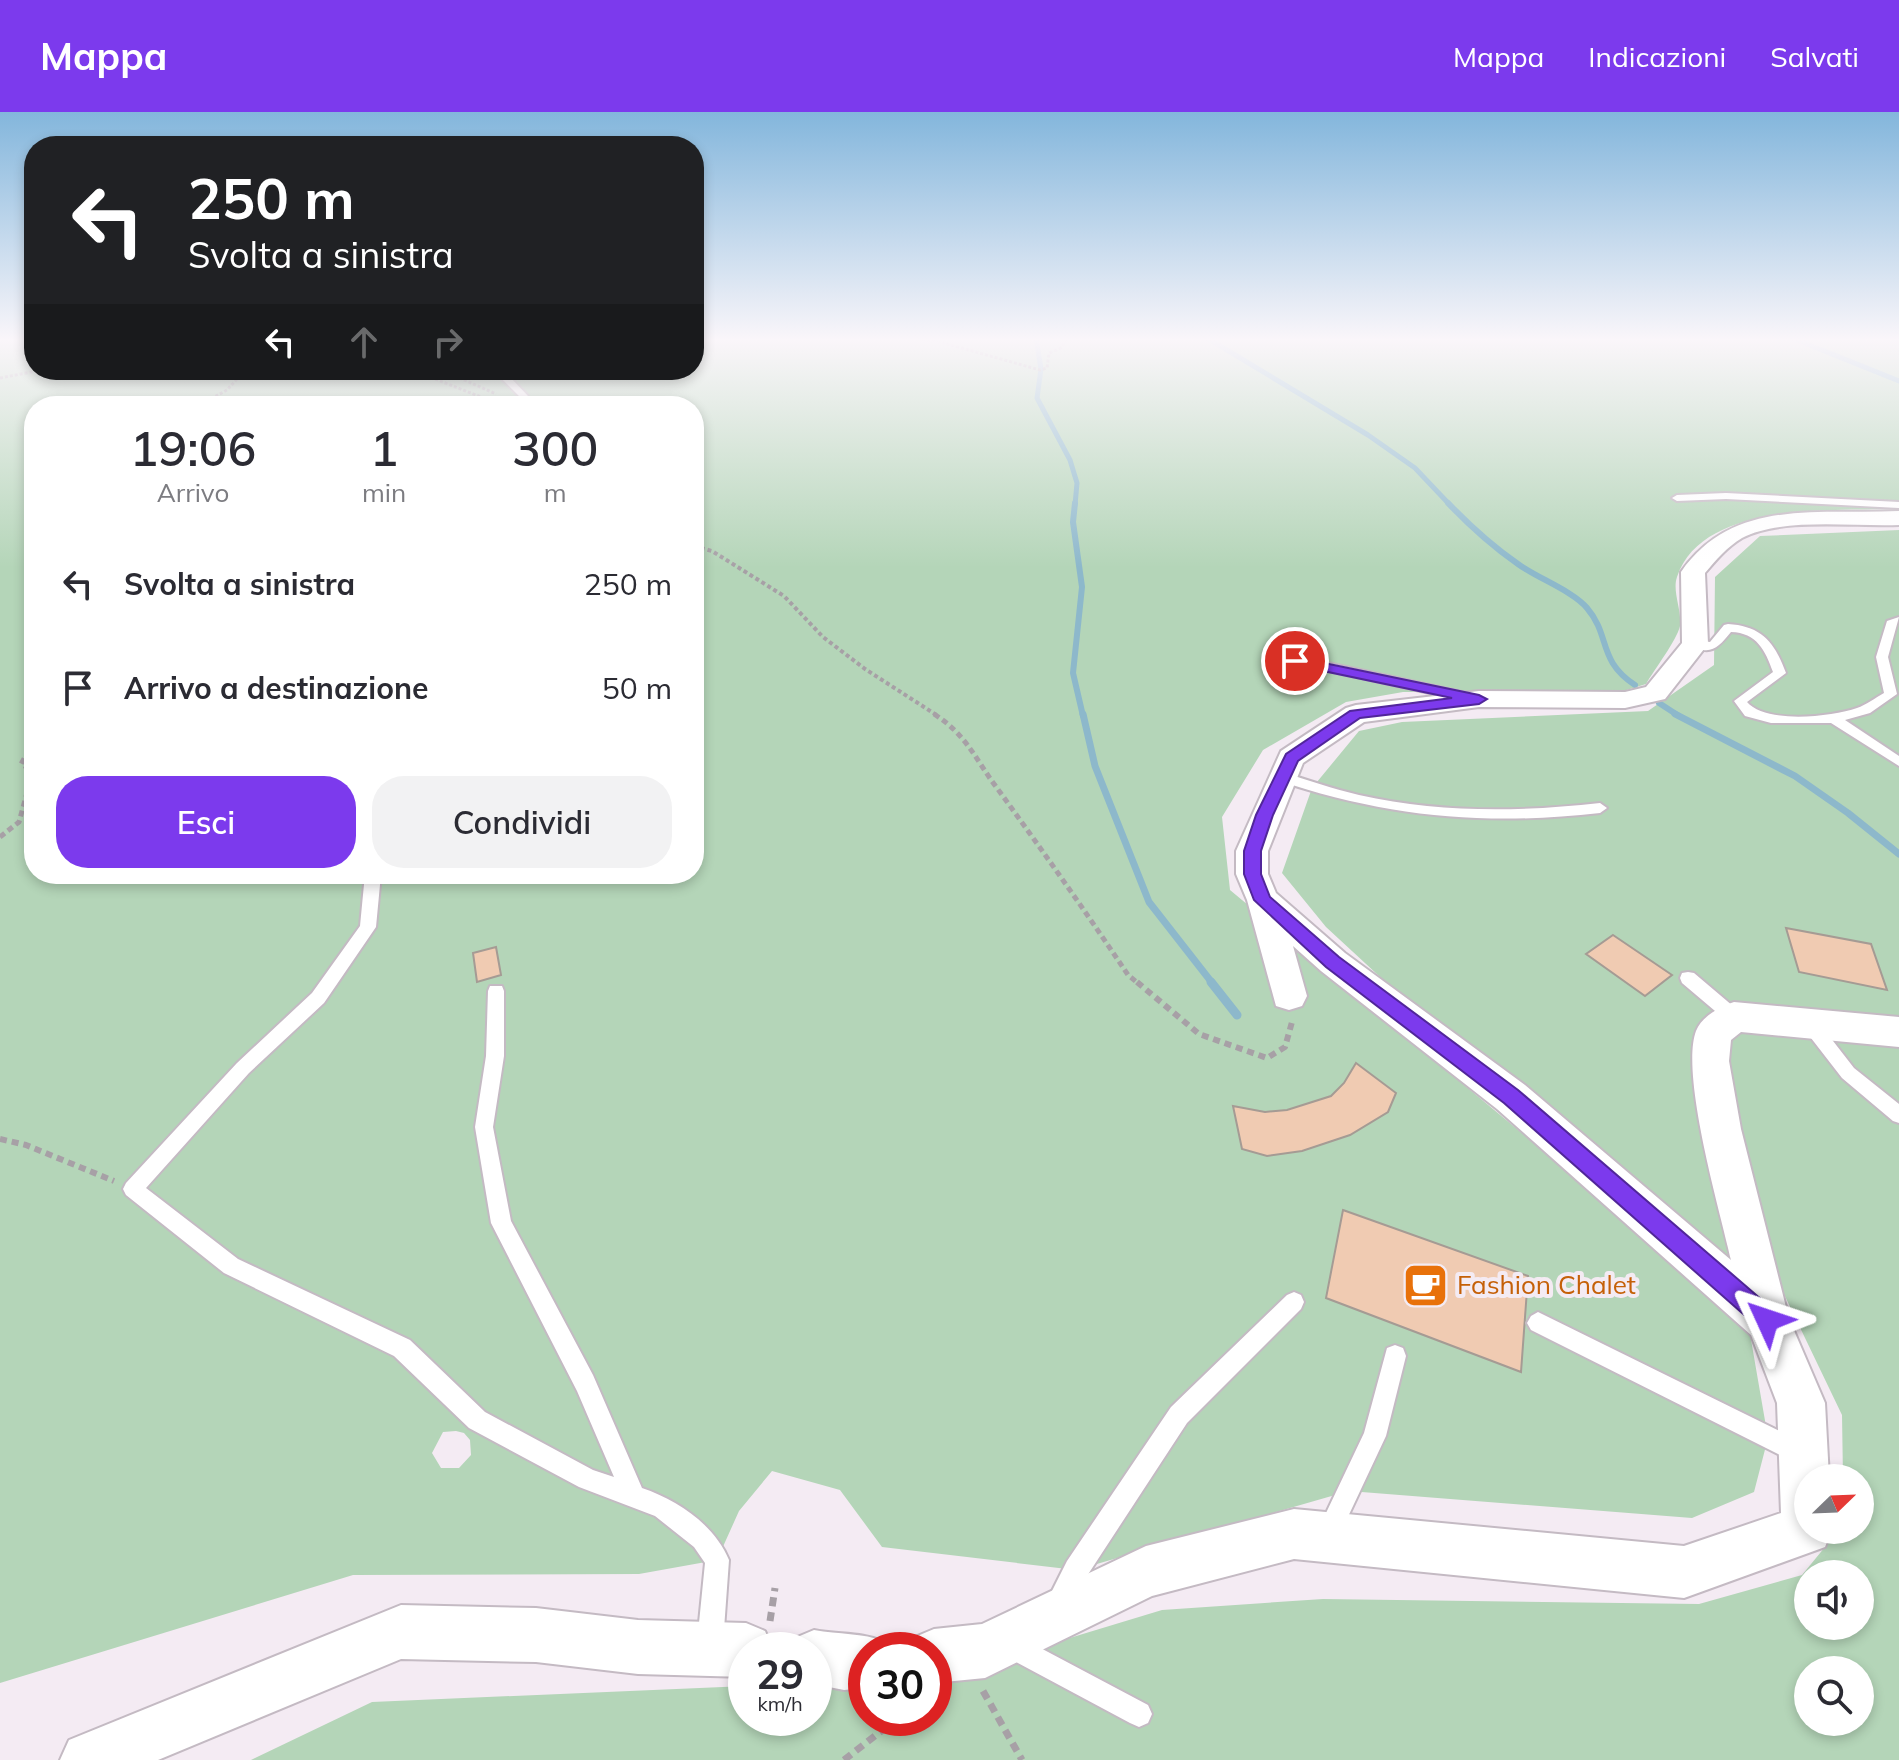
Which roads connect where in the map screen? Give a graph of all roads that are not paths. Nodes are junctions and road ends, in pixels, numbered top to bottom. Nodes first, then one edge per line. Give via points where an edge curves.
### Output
1 (1677, 498) dead end
2 (1899, 505) edge
3 (1899, 518) edge
4 (1899, 621) edge
5 (1695, 644) junction
6 (1273, 655) dead end
7 (1479, 699) junction
8 (1834, 719) junction
9 (1899, 762) edge
10 (1282, 777) junction
11 (1600, 808) dead end
12 (372, 884) edge
13 (1263, 900) junction
14 (1688, 978) dead end
15 (496, 991) dead end
16 (1289, 996) dead end
17 (1734, 1017) junction
18 (1809, 1022) junction
19 (1899, 1032) edge
20 (1899, 1115) edge
21 (1294, 1302) dead end
22 (1767, 1320) junction
23 (1538, 1323) dead end
24 (1395, 1356) dead end
25 (1803, 1455) junction
26 (634, 1496) junction
27 (1327, 1537) junction
28 (988, 1643) edge
29 (728, 1650) edge
30 (1139, 1714) dead end
31 (89, 1760) edge

1 - 2 lane
3 - 5 street via 1745,528 1715,545 1693,572
4 - 8 lane via 1893,621 1882,657 1891,694 1865,710
5 - 7 street via 1655,693 1625,700
5 - 8 lane via 1713,646 1728,628 1748,628 1759,634 1780,673 1740,701 1750,713 1771,719
6 - 7 lane
7 - 10 street via 1356,714 1291,758
8 - 9 lane
10 - 11 lane via 1429,813 1543,816
10 - 13 street via 1252,851 1252,874
12 - 26 lane via 368,927 318,998 243,1068 133,1189 231,1266 402,1348 477,1420 587,1479
13 - 16 street
13 - 22 street via 1333,962 1511,1097
14 - 17 lane
15 - 26 lane via 495,1056 484,1127 501,1223 585,1383
17 - 18 street
17 - 22 street via 1714,1033 1710,1061
18 - 19 street
18 - 20 lane via 1848,1073
21 - 28 lane via 1179,1415 1076,1570
22 - 25 street via 1801,1403
23 - 25 lane
24 - 27 lane via 1375,1436
25 - 27 street via 1807,1529 1684,1572
26 - 29 lane via 663,1507 702,1539 717,1560
27 - 28 street via 1294,1534 1146,1572
28 - 30 lane
29 - 31 street via 638,1647 536,1635 401,1632

